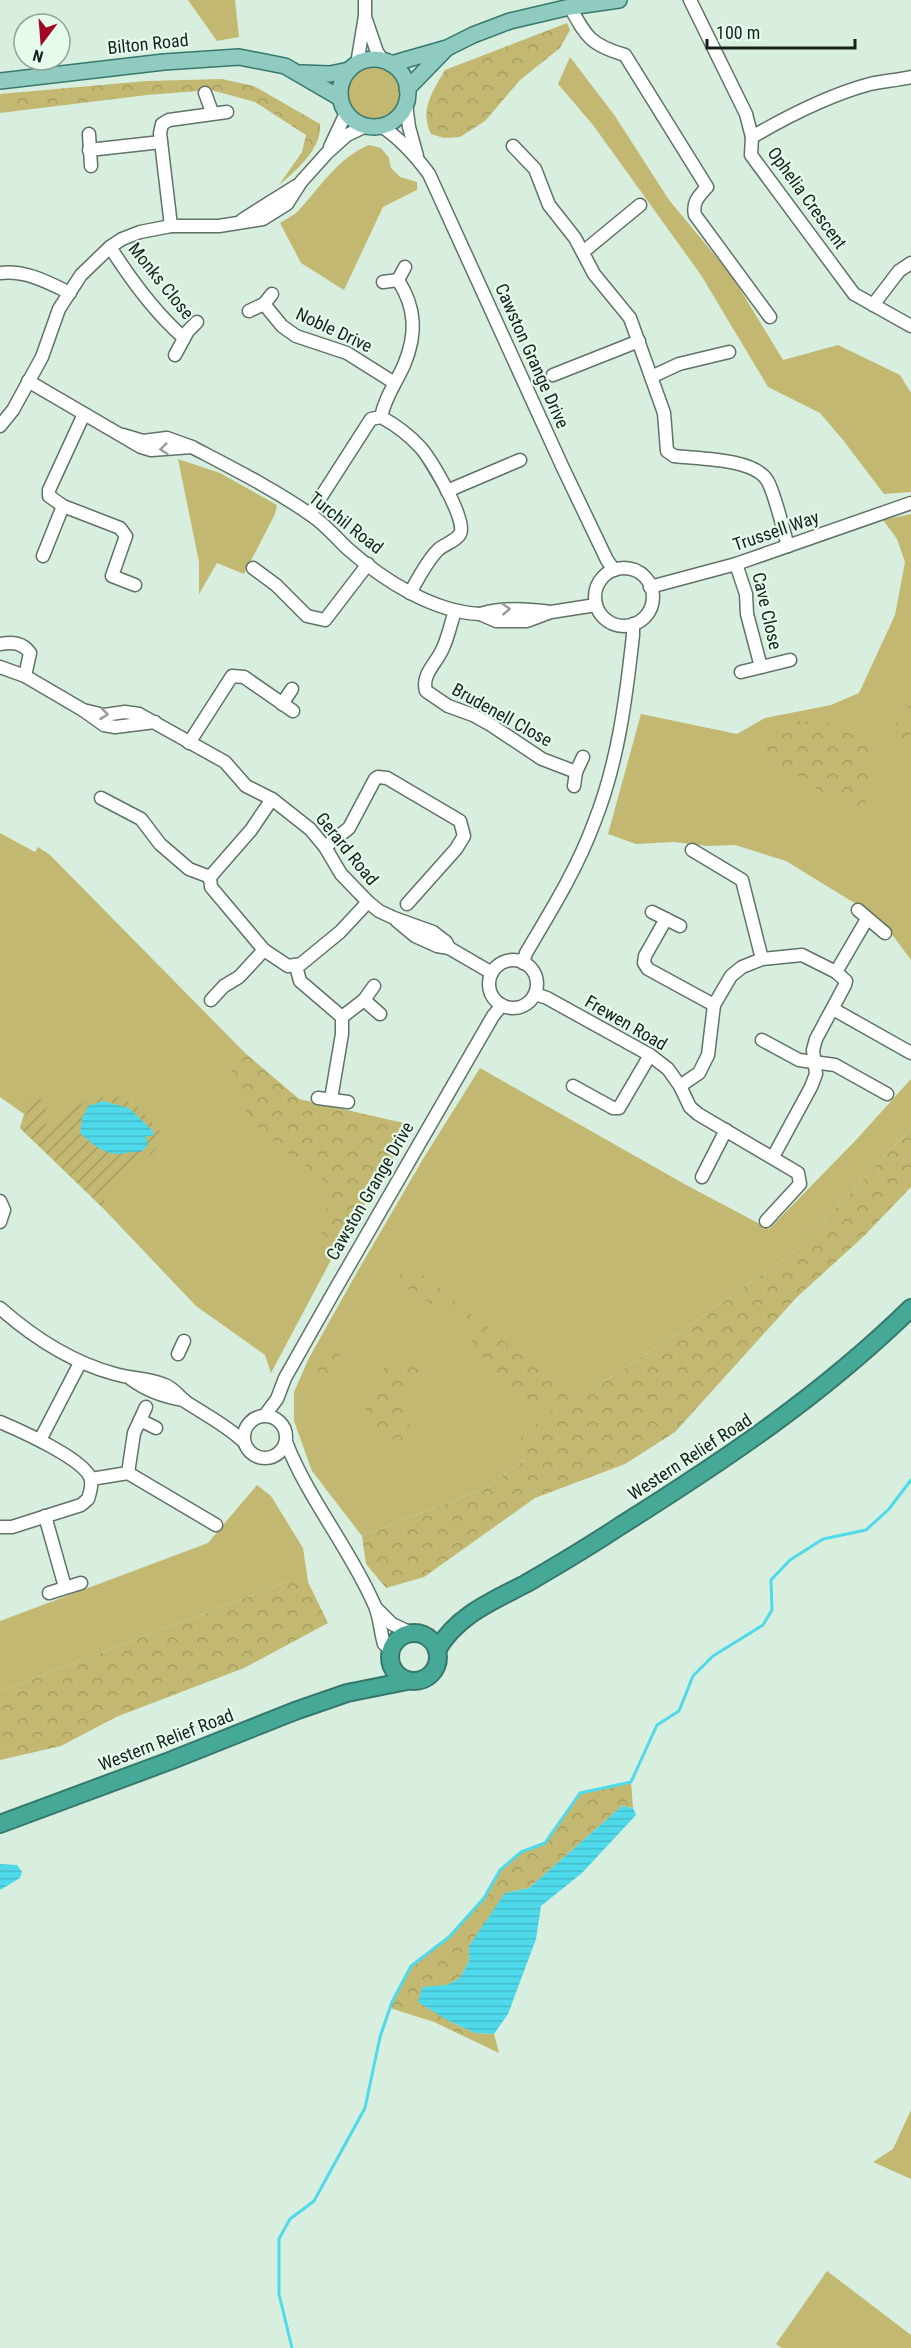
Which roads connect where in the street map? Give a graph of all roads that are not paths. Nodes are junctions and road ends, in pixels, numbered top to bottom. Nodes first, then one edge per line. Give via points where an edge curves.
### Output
1 (365, 0) edge
2 (620, 0) edge
3 (690, 0) edge
4 (570, 8) junction
5 (365, 16) junction
6 (447, 48) junction
7 (387, 62) junction
8 (353, 67) junction
9 (299, 74) junction
10 (911, 77) edge
11 (0, 81) edge
12 (205, 93) dead end
13 (406, 96) junction
14 (340, 98) junction
15 (212, 112) junction
16 (227, 112) dead end
17 (346, 113) junction
18 (374, 126) junction
19 (89, 135) dead end
20 (752, 137) junction
21 (161, 142) junction
22 (513, 146) dead end
23 (89, 150) junction
24 (327, 153) junction
25 (417, 157) junction
26 (91, 166) dead end
27 (640, 205) dead end
28 (171, 226) junction
29 (110, 247) junction
30 (583, 252) junction
31 (911, 263) edge
32 (405, 267) dead end
33 (0, 273) edge
34 (398, 280) junction
35 (383, 282) dead end
36 (69, 293) junction
37 (272, 294) dead end
38 (264, 304) junction
39 (873, 305) junction
40 (249, 311) dead end
41 (770, 317) dead end
42 (197, 322) dead end
43 (911, 326) edge
44 (184, 338) junction
45 (639, 341) junction
46 (729, 352) dead end
47 (175, 355) dead end
48 (553, 375) dead end
49 (651, 376) junction
50 (28, 381) junction
51 (393, 382) junction
52 (84, 414) junction
53 (381, 417) junction
54 (0, 426) edge
55 (520, 460) dead end
56 (447, 491) junction
57 (911, 503) edge
58 (63, 506) junction
59 (310, 514) junction
60 (788, 546) junction
61 (43, 556) dead end
62 (368, 564) junction
63 (736, 564) junction
64 (253, 568) dead end
65 (614, 570) junction
66 (135, 585) dead end
67 (650, 586) junction
68 (410, 593) junction
69 (596, 605) junction
70 (455, 612) junction
71 (633, 624) junction
72 (0, 644) edge
73 (790, 660) dead end
74 (761, 667) junction
75 (0, 668) edge
76 (741, 672) dead end
77 (25, 676) junction
78 (292, 689) dead end
79 (282, 704) junction
80 (293, 711) dead end
81 (189, 743) junction
82 (583, 757) dead end
83 (576, 772) junction
84 (574, 786) dead end
85 (101, 798) dead end
86 (272, 799) junction
87 (325, 846) junction
88 (692, 850) dead end
89 (210, 877) junction
90 (368, 902) junction
91 (407, 904) dead end
92 (652, 912) dead end
93 (666, 919) junction
94 (680, 926) dead end
95 (885, 933) dead end
96 (264, 950) junction
97 (762, 959) junction
98 (523, 963) junction
99 (296, 966) junction
100 (836, 972) junction
101 (492, 973) junction
102 (374, 986) dead end
103 (535, 994) junction
104 (211, 1000) dead end
105 (364, 1000) junction
106 (502, 1005) junction
107 (714, 1005) junction
108 (833, 1009) junction
109 (380, 1014) dead end
110 (342, 1017) junction
111 (762, 1040) dead end
112 (911, 1053) edge
113 (650, 1055) junction
114 (814, 1063) junction
115 (573, 1086) dead end
116 (680, 1086) junction
117 (887, 1094) dead end
118 (348, 1102) dead end
119 (726, 1130) junction
120 (773, 1157) junction
121 (702, 1177) dead end
122 (0, 1201) edge
123 (766, 1221) dead end
124 (0, 1222) edge
125 (0, 1308) edge
126 (911, 1308) edge
127 (184, 1341) dead end
128 (178, 1354) dead end
129 (80, 1363) junction
130 (277, 1399) junction
131 (146, 1407) dead end
132 (265, 1415) junction
133 (140, 1420) junction
134 (0, 1422) edge
135 (248, 1423) junction
136 (281, 1424) junction
137 (228, 1426) junction
138 (156, 1428) dead end
139 (40, 1440) junction
140 (243, 1441) junction
141 (286, 1442) junction
142 (269, 1458) junction
143 (297, 1471) junction
144 (128, 1473) junction
145 (91, 1479) junction
146 (45, 1516) junction
147 (216, 1525) dead end
148 (0, 1527) edge
149 (81, 1583) dead end
150 (65, 1587) junction
151 (49, 1593) dead end
152 (375, 1607) junction
153 (471, 1613) junction
154 (417, 1633) junction
155 (437, 1650) junction
156 (392, 1656) junction
157 (407, 1680) junction
158 (347, 1693) junction
159 (0, 1824) edge

1 - 5 street
2 - 4 main road
3 - 20 street, Ophelia Crescent via 746,114
4 - 6 main road via 510,21
4 - 41 street via 589,39 626,55 707,187 696,199 695,215
5 - 7 street via 376,52
5 - 8 street
6 - 7 main road
6 - 13 main road
7 - 8 main road via 366,60
7 - 13 main road via 405,79
8 - 9 main road, Bilton Road via 330,74
8 - 14 main road via 343,78
9 - 11 main road, Bilton Road via 263,61 220,57
9 - 14 main road, Bilton Road
10 - 20 street via 871,84 822,102
12 - 15 street
13 - 18 main road via 400,114 391,122
13 - 25 street, Cawston Grange Drive
14 - 17 main road
15 - 16 street
15 - 21 street via 162,124
17 - 18 main road via 359,123
17 - 24 street
18 - 24 street via 347,135
18 - 25 street, Cawston Grange Drive via 395,135
19 - 23 street
20 - 39 street, Ophelia Crescent via 751,155 854,294
21 - 23 street
21 - 28 street
22 - 30 street via 535,169 549,206
23 - 26 street
24 - 28 street via 301,183 242,220 219,226
25 - 65 street, Cawston Grange Drive via 429,174 562,468
27 - 30 street
28 - 29 street via 140,232
29 - 36 street via 81,275
29 - 44 street, Monks Close via 160,315
30 - 45 street via 594,274 630,318
31 - 39 street via 899,271
32 - 34 street
33 - 36 street via 14,271 39,278
34 - 35 street
34 - 51 street via 409,297 413,337 404,366
36 - 50 street
37 - 38 street
38 - 40 street
38 - 51 street, Noble Drive via 296,336 347,353
39 - 43 street, Ophelia Crescent
42 - 44 street, Monks Close
44 - 47 street, Monks Close
45 - 48 street
45 - 49 street
46 - 49 street via 678,364
49 - 60 street via 664,413 667,451 675,456 744,465 759,471 767,480
50 - 52 street, Turchil Road
50 - 54 street
51 - 53 street
52 - 58 street via 49,490 49,496
52 - 59 street, Turchil Road via 123,435 143,441 167,438 192,447
53 - 56 street via 420,448
53 - 59 street via 371,419
55 - 56 street
56 - 68 street via 462,532 438,550
57 - 60 street, Trussell Way
58 - 61 street
58 - 66 street via 124,532 112,576
59 - 62 street, Turchil Road
60 - 63 street, Trussell Way
62 - 64 street via 325,620 307,616
62 - 68 street, Turchil Road
63 - 67 street, Trussell Way
63 - 74 street, Cave Close
65 - 67 street via 632,570
65 - 69 street via 600,580
67 - 71 street via 650,609
68 - 70 street, Turchil Road
69 - 70 street, Turchil Road via 551,612 527,621 496,621 480,614
69 - 71 street via 613,624
70 - 83 street, Brudenell Close via 444,648 427,674 426,691 448,706 491,725 542,759
71 - 98 street via 621,734 599,810 564,889
72 - 77 street via 22,645 30,653
73 - 74 street, Cave Close
74 - 76 street, Cave Close
75 - 77 street, Gerard Road
77 - 81 street, Gerard Road via 104,725 155,722
78 - 79 street
79 - 80 street
79 - 81 street via 244,677 232,676
81 - 86 street, Gerard Road via 225,762 246,786
82 - 83 street
83 - 84 street
85 - 89 street via 141,819 160,844 189,869
86 - 87 street, Gerard Road
86 - 89 street
87 - 90 street, Gerard Road via 342,874
87 - 91 street via 349,828 378,777 387,778 460,821 464,836 456,849
88 - 97 street via 742,880
89 - 96 street via 211,887
90 - 99 street via 340,932
90 - 101 street, Gerard Road via 415,936 449,948
92 - 93 street
93 - 94 street
93 - 107 street via 644,963 648,969
95 - 100 street via 862,915
96 - 99 street via 288,966
96 - 104 street
97 - 100 street via 802,955
97 - 107 street via 731,976
98 - 101 street via 502,963
98 - 103 street via 534,973
99 - 110 street via 300,981
100 - 108 street via 846,981
101 - 106 street via 489,987
102 - 105 street
103 - 106 street via 521,1006
103 - 113 street, Frewen Road
105 - 109 street
105 - 110 street
106 - 130 street, Cawston Grange Drive via 337,1285
107 - 116 street via 708,1055 699,1073
108 - 112 street
108 - 114 street via 816,1039
110 - 118 street via 342,1034 325,1099
111 - 114 street
113 - 115 street via 620,1108
113 - 116 street, Frewen Road via 668,1069
114 - 117 street via 835,1065
114 - 120 street via 816,1074 811,1087
116 - 119 street, Frewen Road via 690,1107
119 - 120 street, Frewen Road
119 - 121 street
120 - 123 street, Frewen Road via 798,1173 800,1184
122 - 124 street via 4,1210
125 - 129 street via 36,1338
126 - 153 highway, Western Relief Road via 823,1388 773,1426 619,1527
127 - 128 street
129 - 137 street via 130,1379 168,1398 184,1400
129 - 139 street
130 - 132 street, Cawston Grange Drive
130 - 136 street
131 - 133 street
132 - 135 street
132 - 136 street
133 - 138 street
133 - 144 street
134 - 139 street
135 - 137 street
135 - 140 street
136 - 141 street
137 - 140 street
139 - 145 street via 85,1469
140 - 142 street via 250,1453
141 - 142 street via 280,1452
141 - 143 street
142 - 143 street
143 - 152 street
144 - 145 street
144 - 147 street
145 - 146 street via 88,1499 81,1505
146 - 148 street
146 - 150 street
149 - 150 street
150 - 151 street
152 - 154 street via 392,1624
152 - 156 street via 384,1644
153 - 154 highway, Western Relief Road
153 - 155 highway, Western Relief Road via 445,1636
154 - 155 highway via 431,1639
154 - 156 highway via 398,1639
155 - 157 highway via 438,1663 429,1677
156 - 157 highway via 398,1674
156 - 158 highway, Western Relief Road via 375,1677
157 - 158 highway, Western Relief Road
158 - 159 highway, Western Relief Road

